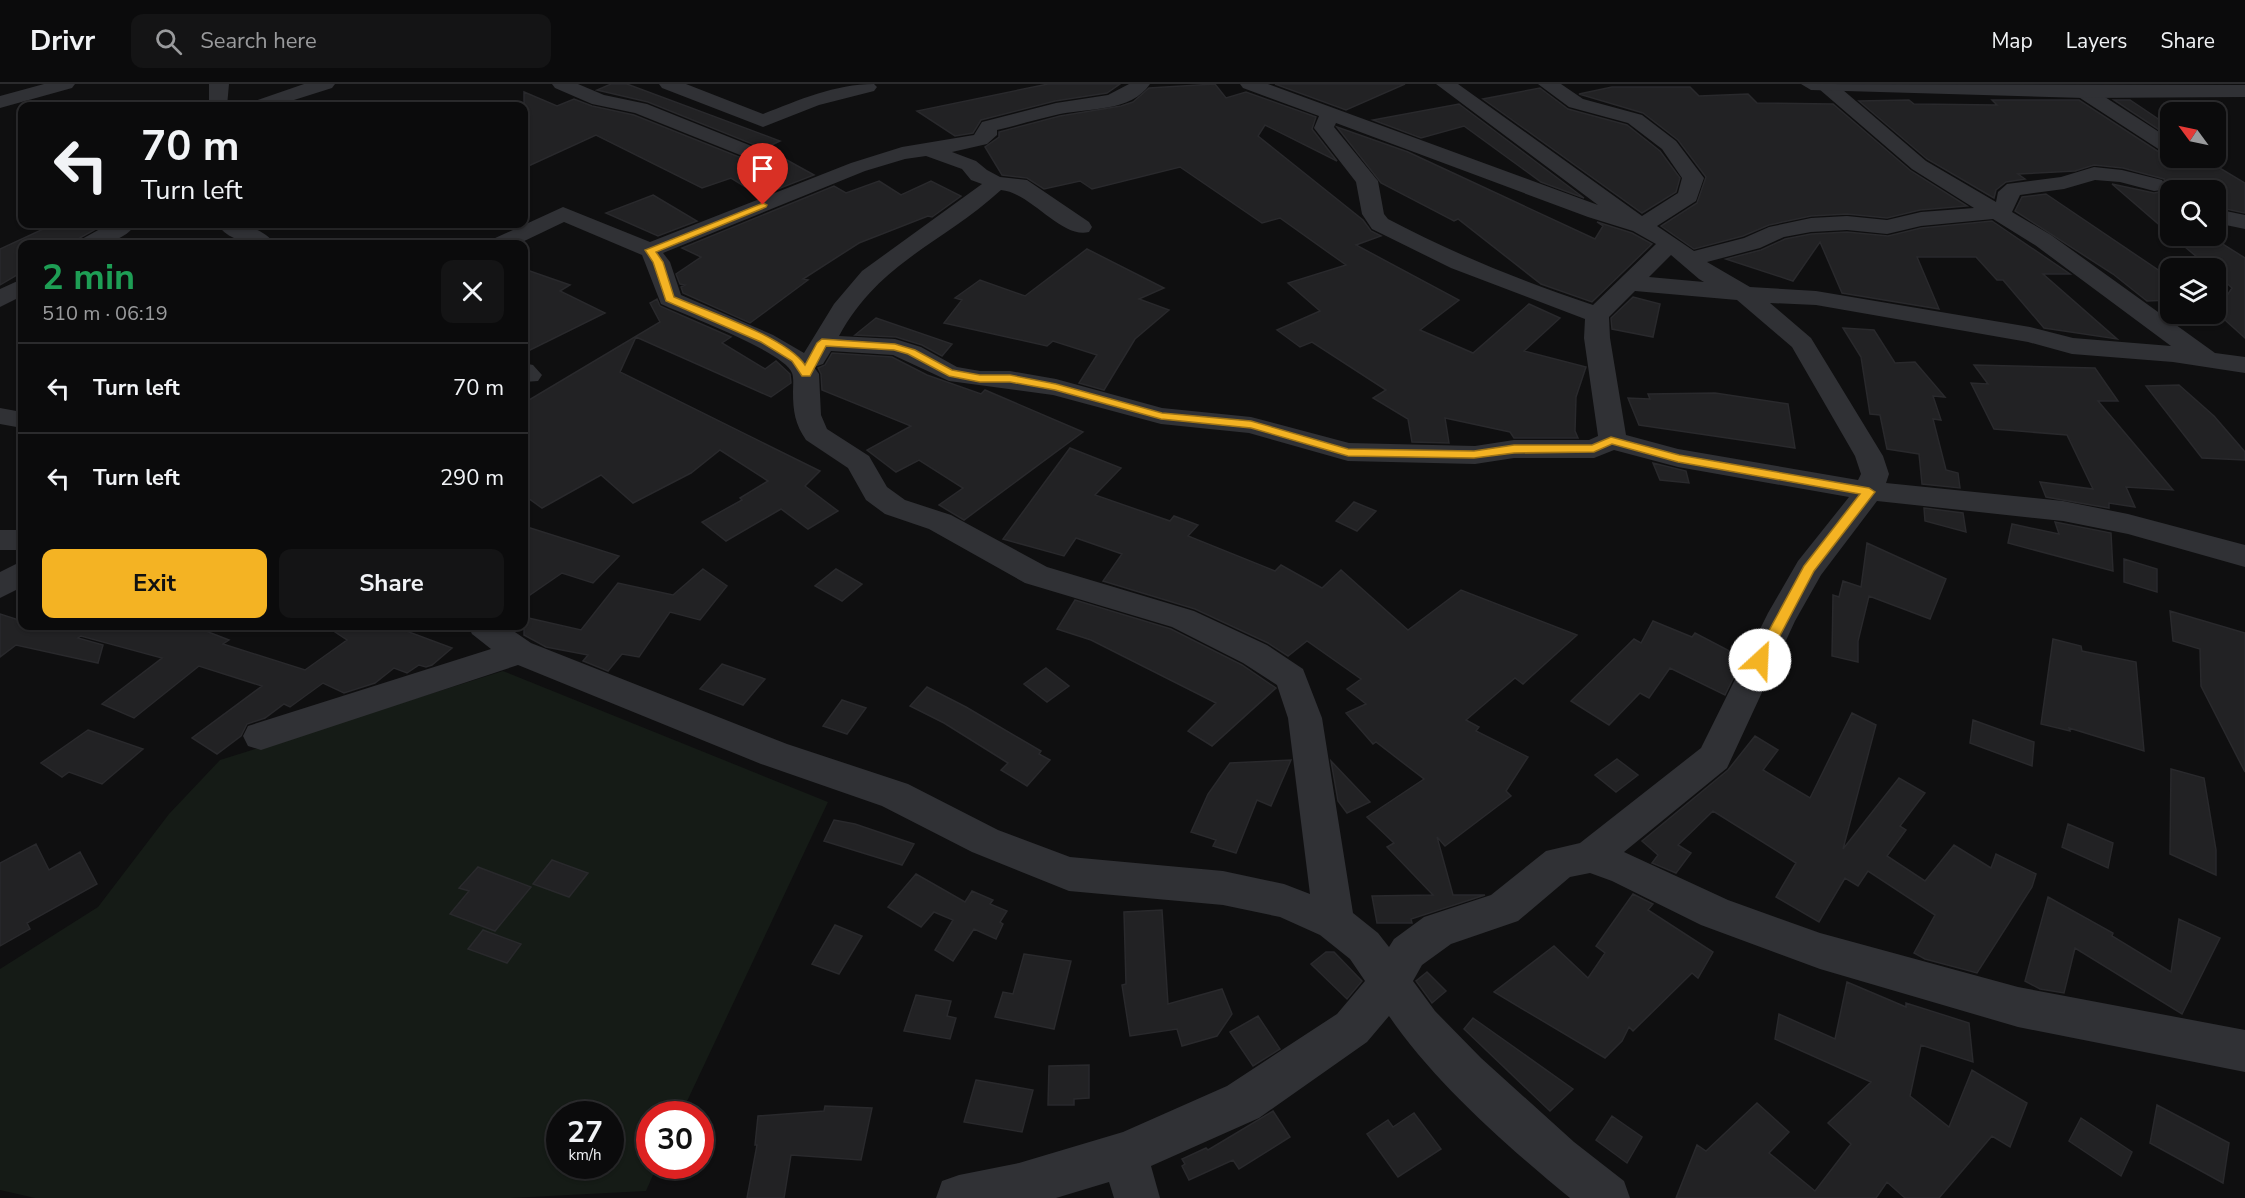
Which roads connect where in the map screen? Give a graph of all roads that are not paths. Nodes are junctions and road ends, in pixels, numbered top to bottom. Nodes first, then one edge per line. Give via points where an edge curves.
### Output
1 (65, 84) edge
2 (219, 84) edge
3 (325, 84) edge
4 (562, 84) edge
5 (669, 84) edge
6 (1140, 84) edge
7 (1250, 84) edge
8 (1446, 84) edge
9 (1548, 84) edge
10 (1811, 84) edge
11 (1826, 85) edge
12 (867, 87) dead end
13 (2086, 89) edge
14 (2245, 91) edge
15 (0, 102) edge
16 (218, 102) edge
17 (271, 102) edge
18 (1334, 116) junction
19 (2160, 141) edge
20 (928, 150) junction
21 (747, 151) dead end
22 (2160, 158) edge
23 (996, 183) junction
24 (2160, 187) edge
25 (2160, 189) edge
26 (2000, 212) junction
27 (2226, 218) edge
28 (2245, 222) edge
29 (1641, 226) junction
30 (1081, 227) dead end
31 (117, 228) edge
32 (235, 228) edge
33 (97, 240) edge
34 (256, 240) edge
35 (509, 240) edge
36 (650, 250) junction
37 (1680, 251) junction
38 (1628, 284) junction
39 (18, 289) edge
40 (1743, 293) junction
41 (0, 300) edge
42 (1597, 315) junction
43 (822, 343) junction
44 (2214, 360) junction
45 (2245, 365) edge
46 (806, 374) junction
47 (0, 416) edge
48 (18, 419) edge
49 (1611, 440) junction
50 (1869, 492) junction
51 (0, 540) edge
52 (18, 540) edge
53 (2245, 556) edge
54 (18, 575) edge
55 (0, 587) edge
56 (489, 630) edge
57 (519, 652) junction
58 (261, 736) dead end
59 (1590, 857) junction
60 (1334, 922) junction
61 (1389, 982) junction
62 (2245, 1052) edge
63 (1125, 1154) junction
64 (959, 1198) edge
65 (1137, 1198) edge
66 (1607, 1198) edge

1 - 15 street
2 - 16 street
3 - 17 street
4 - 21 street via 599,100 640,108
5 - 12 street via 763,121
6 - 20 street via 1119,98 989,126 987,135 980,140
7 - 18 street
8 - 29 street
9 - 29 street via 1576,103 1635,119 1669,145 1693,178 1688,196
10 - 11 street
11 - 13 street
11 - 26 street via 1919,165
13 - 14 street
13 - 19 street
18 - 29 street
18 - 42 street via 1325,121 1324,128 1367,181 1373,214 1380,224 1453,261
20 - 23 street via 969,165
20 - 36 street via 902,153 858,167
22 - 24 street via 2151,165 2150,174
23 - 30 street via 1019,185
23 - 43 street via 879,268 851,296
25 - 26 street via 2122,176 2085,175 2064,183 2015,189 2009,192 2007,204
26 - 37 street via 1921,219 1887,227 1811,225 1777,232 1752,243
26 - 44 street via 2096,276 2187,346
27 - 28 street
29 - 37 street
31 - 33 street
32 - 34 street
35 - 36 street via 563,213
36 - 46 street via 670,299 764,340 796,359
37 - 38 street
37 - 40 street via 1707,274
38 - 40 street
38 - 42 street
39 - 41 street
40 - 44 street via 1816,298 2072,346
40 - 50 street via 1802,343 1869,456 1875,474
42 - 49 street
43 - 46 street
43 - 49 street via 895,347 949,373 1056,387 1161,416 1251,425 1348,452 1474,455 1514,449 1594,449
44 - 45 street
46 - 60 street via 807,415 816,434 859,462 876,493 895,507 940,522 1036,575 1183,619 1254,654 1291,678 1305,718
47 - 48 street
49 - 50 street via 1678,458
50 - 53 street via 2063,511
50 - 59 street via 1809,569 1779,621 1714,759
51 - 52 street
54 - 55 street
56 - 57 street
57 - 58 street
57 - 60 street via 774,754 895,795 985,841 1069,874 1223,888 1284,901
59 - 61 street via 1560,863 1504,909 1438,930 1408,952
59 - 62 street via 1715,913 1820,951 2018,1006
60 - 61 street via 1364,946
61 - 63 street via 1352,1028 1243,1102
61 - 66 street via 1420,1025 1466,1073
63 - 64 street via 1019,1186
63 - 65 street

